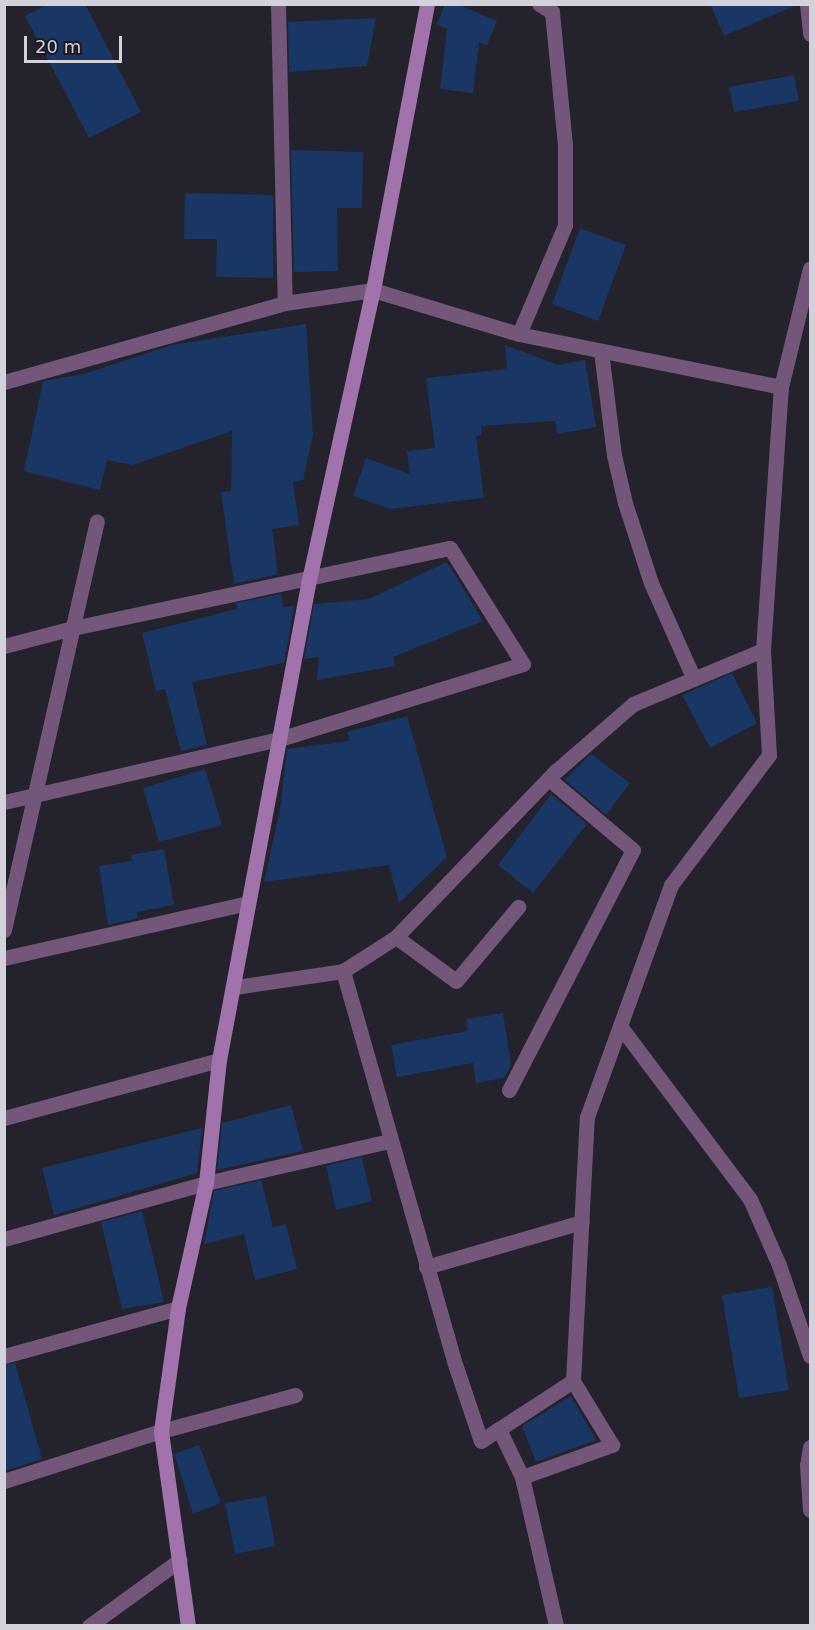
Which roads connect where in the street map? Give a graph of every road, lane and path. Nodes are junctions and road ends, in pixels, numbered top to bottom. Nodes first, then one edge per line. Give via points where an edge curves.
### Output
1 (278, 4) edge
2 (427, 4) edge
3 (539, 4) edge
4 (807, 5) edge
5 (810, 34) edge
6 (810, 268) edge
7 (373, 291) junction
8 (285, 303) junction
9 (519, 334) junction
10 (601, 351) junction
11 (4, 382) edge
12 (781, 387) junction
13 (98, 520) dead end
14 (309, 580) junction
15 (73, 628) junction
16 (4, 646) edge
17 (763, 650) junction
18 (694, 679) junction
19 (279, 739) junction
20 (549, 779) junction
21 (35, 794) junction
22 (4, 802) edge
23 (248, 903) junction
24 (518, 907) dead end
25 (4, 930) edge
26 (396, 937) junction
27 (4, 958) edge
28 (343, 971) junction
29 (235, 987) junction
30 (620, 1026) junction
31 (219, 1060) junction
32 (509, 1090) dead end
33 (4, 1118) edge
34 (389, 1141) junction
35 (206, 1183) junction
36 (582, 1222) junction
37 (4, 1239) edge
38 (426, 1267) junction
39 (178, 1308) junction
40 (4, 1356) edge
41 (810, 1356) edge
42 (573, 1381) junction
43 (295, 1395) dead end
44 (499, 1429) junction
45 (161, 1431) junction
46 (810, 1447) edge
47 (522, 1477) junction
48 (4, 1481) edge
49 (810, 1510) edge
50 (180, 1560) junction
51 (89, 1626) edge
52 (188, 1626) edge
53 (556, 1626) edge

1 - 8 street
2 - 7 street
3 - 9 street via 552,12 565,145 565,225
4 - 5 street
6 - 12 street
7 - 8 street
7 - 9 street
7 - 14 street
8 - 11 street
9 - 10 street
10 - 12 street
10 - 18 street via 614,455 625,503 651,583
12 - 17 street
13 - 15 street
14 - 15 street
14 - 19 street
14 - 19 street via 450,548 522,664
15 - 16 street
15 - 21 street
17 - 18 street
17 - 30 street via 769,755 671,885
18 - 20 street via 633,704
19 - 21 street
19 - 23 street
20 - 26 street
20 - 32 street via 633,850
21 - 22 street
21 - 25 street
23 - 27 street
23 - 29 street
24 - 26 street via 456,981
26 - 28 street
28 - 29 street
28 - 34 street
29 - 31 street
30 - 36 street via 587,1117
30 - 41 street via 750,1199 779,1265
31 - 33 street
31 - 35 street
34 - 35 street
34 - 38 street
35 - 37 street
35 - 39 street
36 - 38 street
36 - 42 street
38 - 44 street via 481,1441
39 - 40 street
39 - 45 street
42 - 44 street
42 - 47 street via 612,1445
43 - 45 street
44 - 47 street
45 - 48 street
45 - 50 street
46 - 49 street
47 - 53 street
50 - 51 street
50 - 52 street

